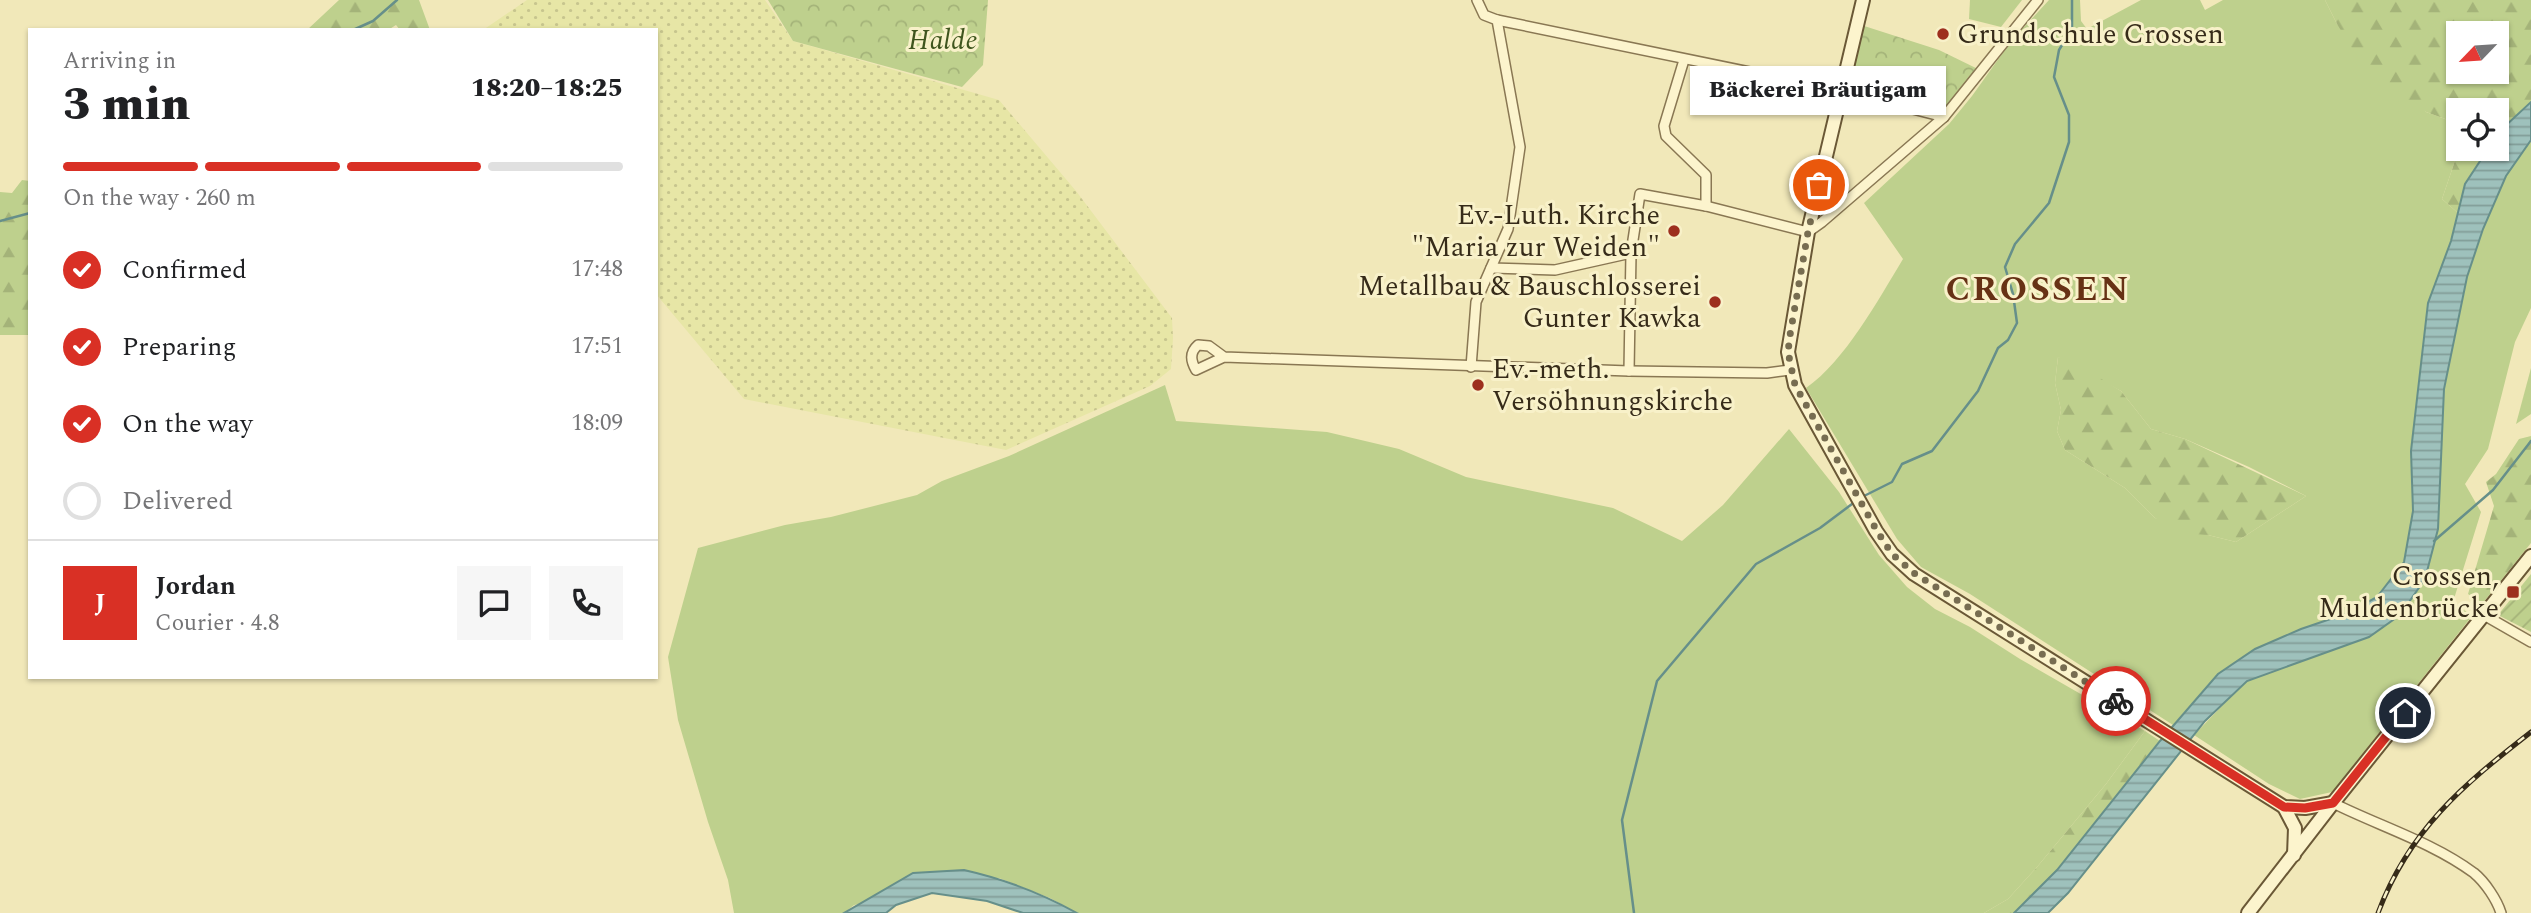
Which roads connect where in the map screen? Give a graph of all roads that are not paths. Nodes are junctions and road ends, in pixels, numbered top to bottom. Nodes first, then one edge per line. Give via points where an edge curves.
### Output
1 (1477, 0) edge
2 (1863, 0) edge
3 (2038, 0) edge
4 (1497, 20) junction
5 (1684, 60) junction
6 (1842, 91) junction
7 (1944, 117) junction
8 (1706, 206) junction
9 (1808, 232) junction
10 (1631, 253) junction
11 (1491, 268) junction
12 (1224, 357) dead end
13 (1471, 367) junction
14 (1790, 370) junction
15 (1629, 371) junction
16 (2531, 556) edge
17 (2484, 615) junction
18 (2531, 642) edge
19 (2333, 803) junction
20 (2284, 807) junction
21 (2294, 855) junction
22 (2248, 913) edge
23 (2501, 913) edge

1 - 4 street via 1484,15
2 - 6 street
3 - 7 street
4 - 5 street
4 - 11 street via 1520,148 1508,229
5 - 6 street
5 - 8 street via 1664,126 1666,136 1706,175
6 - 7 street
6 - 9 street
7 - 9 street
8 - 9 street
8 - 10 street via 1640,194
9 - 14 street via 1790,335
10 - 11 street via 1555,270
10 - 15 street
11 - 13 street via 1476,302
12 - 13 street
13 - 15 street
14 - 15 street
14 - 20 street via 1892,554 1914,573
16 - 17 street
17 - 18 street
17 - 19 street
19 - 20 street
19 - 21 street
19 - 23 street via 2416,840 2476,874
20 - 21 street via 2295,828
21 - 22 street

